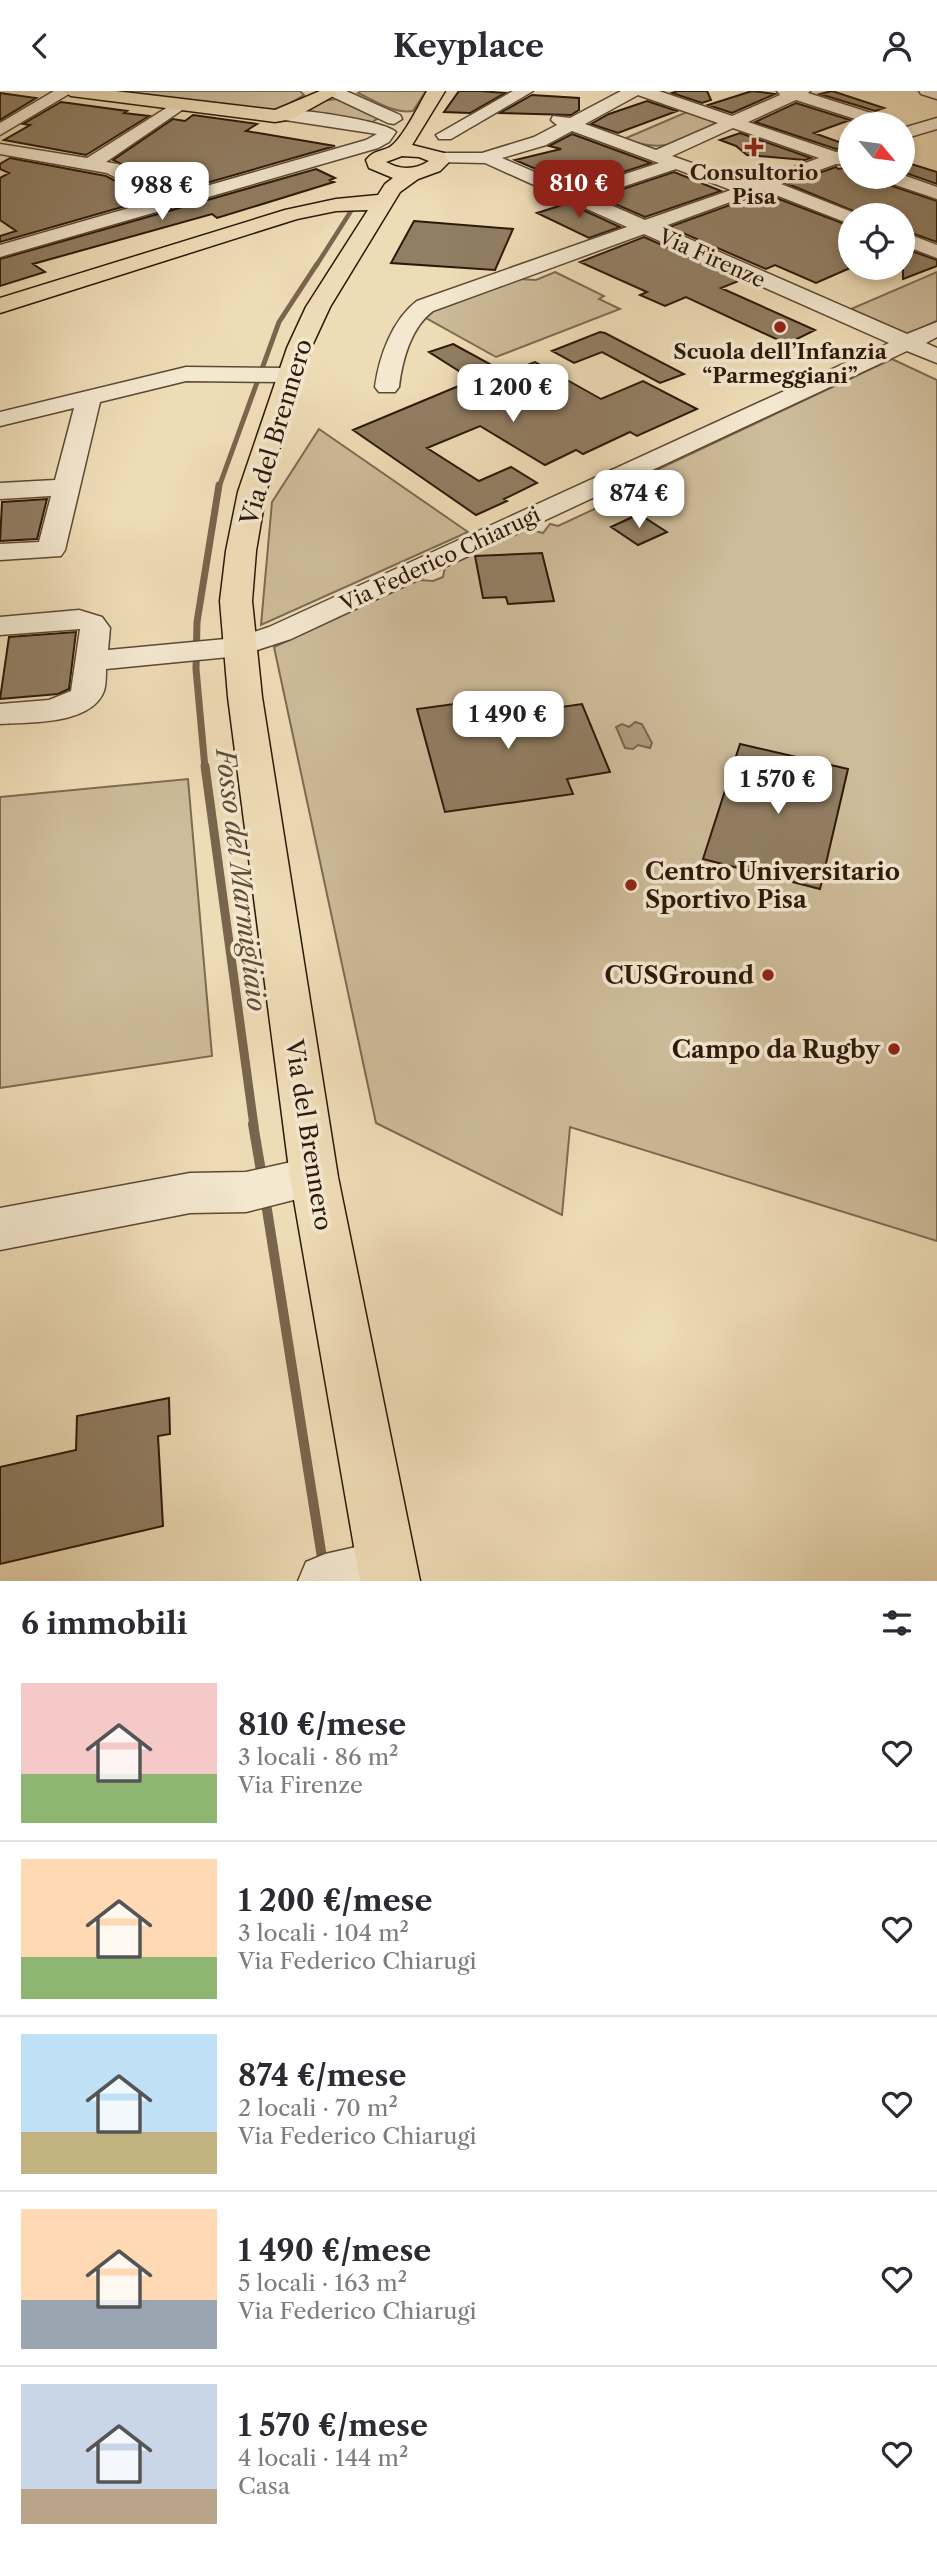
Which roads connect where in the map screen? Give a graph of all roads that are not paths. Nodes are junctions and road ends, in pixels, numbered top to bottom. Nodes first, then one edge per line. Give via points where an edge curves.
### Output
1 (69, 91) edge
2 (436, 91) edge
3 (526, 91) edge
4 (607, 91) edge
5 (633, 91) edge
6 (643, 91) edge
7 (927, 91) edge
8 (794, 92) edge
9 (323, 94) edge
10 (937, 94) edge
11 (179, 105) junction
12 (852, 112) edge
13 (285, 115) junction
14 (555, 119) junction
15 (732, 122) junction
16 (573, 123) junction
17 (937, 123) edge
18 (915, 129) edge
19 (0, 130) edge
20 (915, 134) edge
21 (445, 135) dead end
22 (415, 137) junction
23 (937, 140) edge
24 (0, 149) edge
25 (493, 152) junction
26 (838, 155) edge
27 (668, 156) junction
28 (838, 161) edge
29 (436, 162) junction
30 (92, 163) junction
31 (384, 170) junction
32 (413, 173) junction
33 (915, 186) edge
34 (757, 187) junction
35 (937, 193) edge
36 (574, 197) junction
37 (173, 201) junction
38 (371, 202) junction
39 (838, 214) edge
40 (643, 227) junction
41 (915, 243) edge
42 (0, 251) edge
43 (937, 252) edge
44 (0, 306) edge
45 (937, 329) edge
46 (906, 343) junction
47 (937, 356) edge
48 (269, 374) junction
49 (387, 387) dead end
50 (89, 397) junction
51 (0, 419) edge
52 (65, 487) junction
53 (0, 491) edge
54 (0, 552) edge
55 (0, 626) edge
56 (215, 649) junction
57 (92, 661) junction
58 (0, 714) edge
59 (282, 1184) junction
60 (0, 1229) edge
61 (362, 1576) edge

1 - 11 main road
1 - 19 street
2 - 22 main road
3 - 21 street
4 - 14 street
5 - 16 street
6 - 15 street
7 - 10 street
8 - 12 street
8 - 15 street
9 - 13 main road
9 - 22 street
11 - 13 main road
11 - 30 street
13 - 37 street via 385,129 386,135 376,142
14 - 16 street
14 - 25 street
15 - 26 street
15 - 27 street
16 - 25 street via 532,144
16 - 27 street
17 - 18 street
20 - 23 street
22 - 29 main road
22 - 31 main road via 376,159
24 - 30 street
25 - 29 street
25 - 36 street, Via Firenze
27 - 34 street
27 - 36 street
28 - 34 street
29 - 32 main road
30 - 37 street via 121,171
31 - 32 main road
31 - 38 main road via 388,177
32 - 38 main road, Via del Brennero
33 - 35 street
34 - 39 street
34 - 40 street
36 - 40 street, Via Firenze
37 - 42 street
38 - 44 main road via 292,214
38 - 48 main road, Via del Brennero via 318,307
40 - 46 street, Via Firenze
40 - 49 street via 417,310 388,372
41 - 43 street
45 - 46 street, Via Federico Chiarugi
46 - 47 street, Via Firenze
46 - 56 street, Via Federico Chiarugi via 326,613 280,633
48 - 50 street via 186,374
48 - 56 main road, Via del Brennero via 236,601
50 - 51 street
50 - 52 street
52 - 53 street
52 - 54 street via 51,549
55 - 57 street via 86,620 94,628
56 - 57 street, Via Federico Chiarugi
56 - 59 main road, Via del Brennero via 269,882
57 - 58 street via 89,689 78,703
59 - 60 street via 190,1193
59 - 61 main road, Via del Brennero

